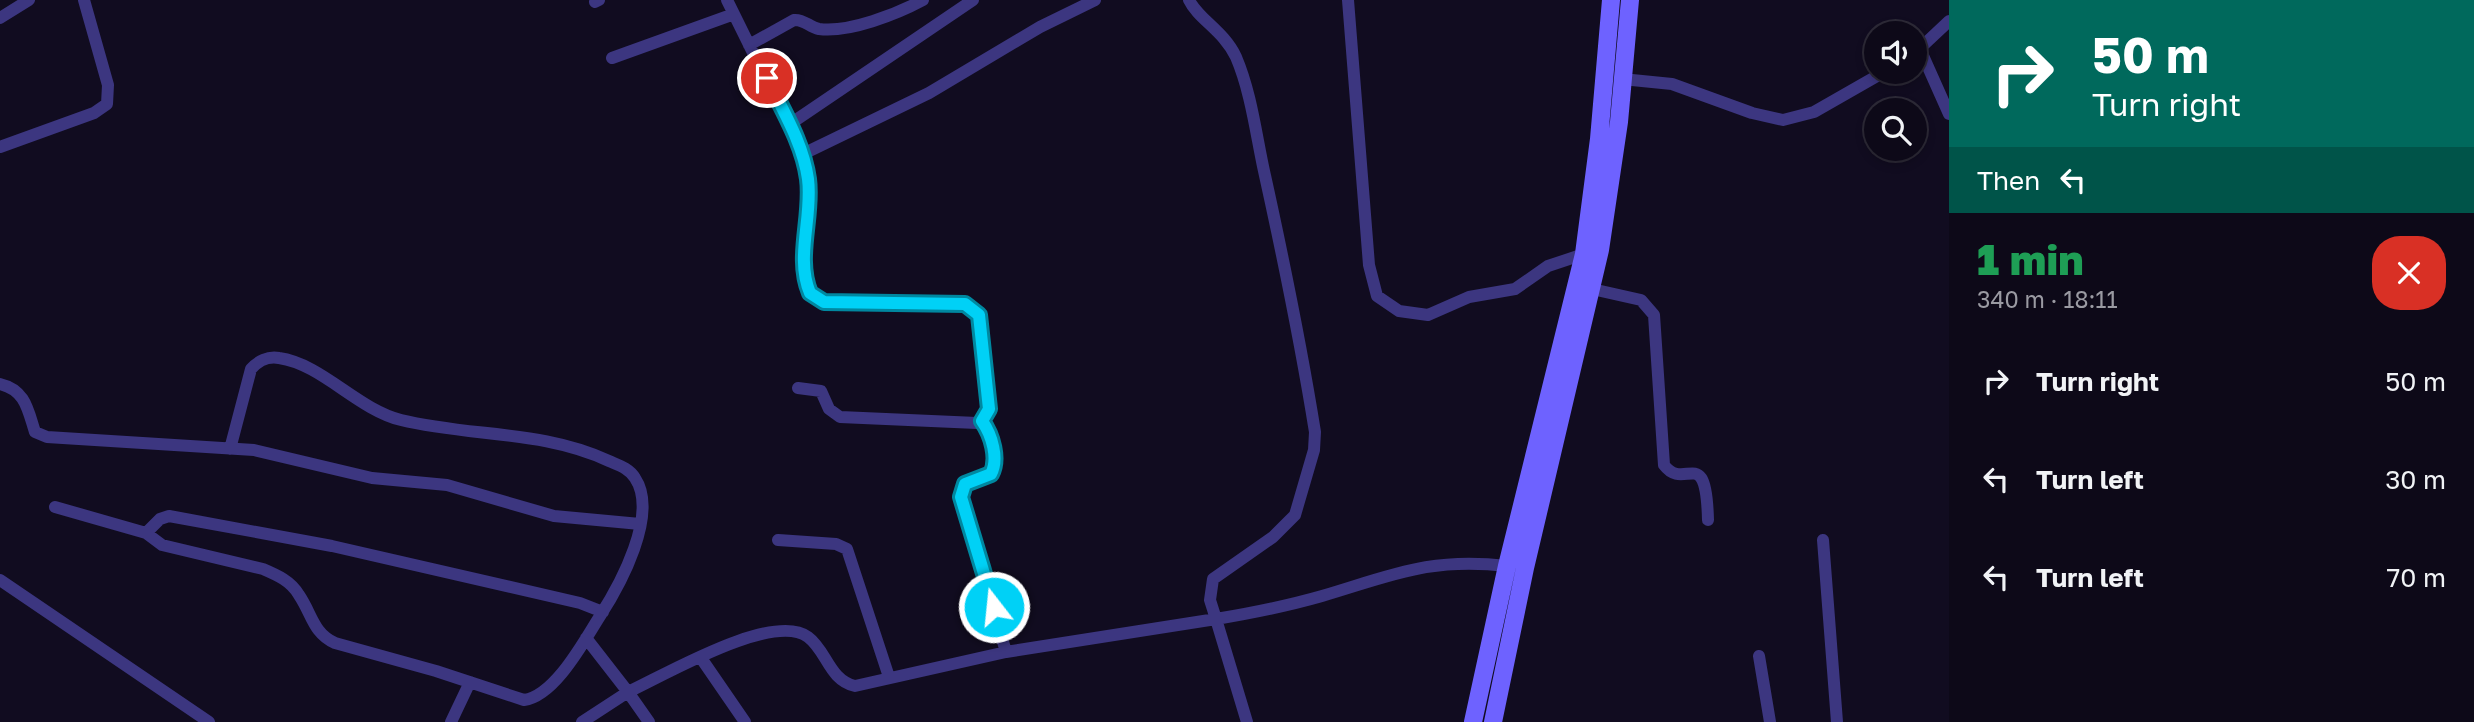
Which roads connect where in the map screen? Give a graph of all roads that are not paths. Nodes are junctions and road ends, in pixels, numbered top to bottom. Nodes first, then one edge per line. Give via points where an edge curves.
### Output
1 (29, 0) edge
2 (84, 0) edge
3 (727, 0) edge
4 (923, 0) edge
5 (973, 0) edge
6 (1096, 0) edge
7 (1189, 0) edge
8 (1348, 0) edge
9 (1611, 0) edge
10 (1630, 0) edge
11 (734, 15) junction
12 (0, 18) edge
13 (1949, 21) edge
14 (1927, 42) edge
15 (749, 45) junction
16 (612, 58) dead end
17 (1927, 71) edge
18 (1622, 79) junction
19 (1864, 83) edge
20 (1949, 114) edge
21 (790, 124) junction
22 (0, 147) edge
23 (803, 154) junction
24 (1584, 254) junction
25 (1592, 289) junction
26 (0, 384) edge
27 (798, 388) dead end
28 (982, 421) junction
29 (230, 449) junction
30 (55, 507) dead end
31 (1708, 520) dead end
32 (640, 524) junction
33 (146, 533) junction
34 (778, 540) dead end
35 (1823, 540) dead end
36 (1507, 566) junction
37 (0, 580) edge
38 (603, 612) junction
39 (1216, 619) junction
40 (586, 638) junction
41 (1006, 652) junction
42 (1759, 656) dead end
43 (701, 658) junction
44 (889, 677) junction
45 (470, 682) junction
46 (628, 692) junction
47 (209, 722) edge
48 (451, 722) edge
49 (582, 722) edge
50 (649, 722) edge
51 (745, 722) edge
52 (1247, 722) edge
53 (1473, 722) edge
54 (1493, 722) edge
55 (1769, 722) edge
56 (1837, 722) edge

1 - 12 street
2 - 22 street via 108,85 107,104 94,113
3 - 11 street
4 - 15 street via 859,24 817,29 794,20
5 - 21 street
6 - 23 street via 1040,27 929,93
7 - 39 street via 1224,37 1244,83 1315,432 1295,515 1273,537 1213,579 1210,600
8 - 24 street via 1366,226 1377,296 1399,311 1428,315 1469,297 1515,289 1548,266
9 - 24 street
10 - 18 street
11 - 15 street
11 - 16 street
13 - 14 street
15 - 21 street
17 - 20 street
18 - 19 street via 1672,84 1783,120 1814,112
18 - 25 street
21 - 23 street
23 - 28 street via 808,181 804,251 810,293 824,302 973,307 982,324 989,409
24 - 36 street
25 - 31 street via 1640,300 1654,315 1664,466 1675,474 1702,476
25 - 54 street
26 - 29 street via 24,399 40,436
27 - 28 street via 821,391 829,409 840,417
28 - 41 street via 992,441 994,470 965,484 961,497
29 - 32 street via 280,454 372,478 447,485 554,516
29 - 32 street via 251,369 257,362 278,357 307,369 375,411 401,420 549,441 597,455 635,477 641,494
30 - 33 street
32 - 38 street via 627,571
33 - 38 street via 165,516 189,519 381,556
33 - 45 street via 162,545 278,576 299,593 316,630 335,643
34 - 44 street via 836,544 847,549
35 - 56 street
36 - 39 street via 1475,562 1409,568 1272,610
36 - 53 street
37 - 47 street
38 - 40 street
39 - 41 street
39 - 52 street
40 - 45 street via 553,683 534,699 514,698
40 - 46 street
41 - 44 street
42 - 55 street
43 - 44 street via 756,636 797,630 810,638 846,684
43 - 46 street
43 - 51 street
45 - 48 street
46 - 49 street
46 - 50 street

